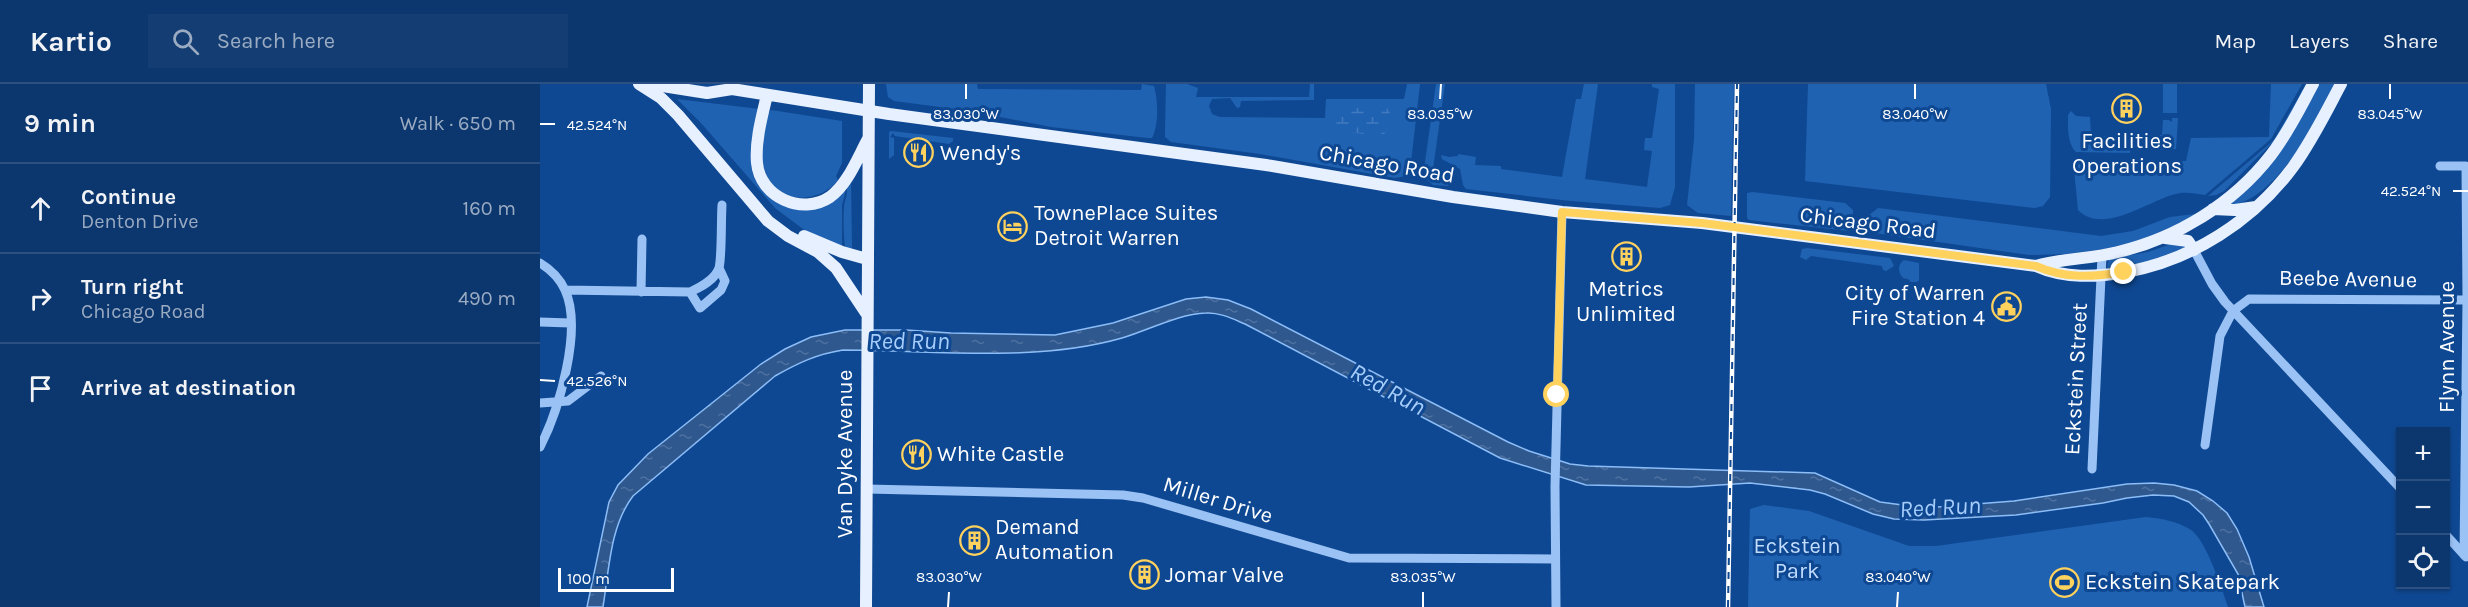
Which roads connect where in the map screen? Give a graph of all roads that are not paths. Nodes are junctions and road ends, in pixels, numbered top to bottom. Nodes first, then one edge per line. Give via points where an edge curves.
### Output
1 (639, 84) edge
2 (869, 84) edge
3 (2313, 84) edge
4 (2341, 84) edge
5 (657, 85) edge
6 (727, 87) edge
7 (767, 95) junction
8 (868, 111) junction
9 (868, 138) junction
10 (2440, 166) dead end
11 (722, 205) dead end
12 (2257, 206) junction
13 (2214, 209) junction
14 (1562, 212) junction
15 (2163, 238) junction
16 (642, 239) dead end
17 (2194, 250) junction
18 (2102, 256) junction
19 (867, 259) junction
20 (540, 262) edge
21 (2036, 266) junction
22 (719, 268) junction
23 (2101, 275) junction
24 (565, 290) junction
25 (641, 292) junction
26 (690, 292) junction
27 (2468, 300) edge
28 (2233, 311) junction
29 (866, 313) junction
30 (540, 322) edge
31 (570, 323) junction
32 (601, 376) dead end
33 (540, 403) edge
34 (558, 403) junction
35 (555, 442) dead end
36 (542, 443) edge
37 (2205, 445) dead end
38 (2092, 469) dead end
39 (2396, 484) edge
40 (867, 489) junction
41 (2450, 540) edge
42 (2466, 557) edge
43 (1554, 559) junction
44 (866, 607) edge
45 (1556, 607) edge

1 - 29 main road via 678,115 768,221 836,268
2 - 8 main road, Van Dyke Avenue
3 - 13 main road, Chicago Road via 2271,155 2247,182
4 - 12 main road, Chicago Road via 2298,159
5 - 6 main road, Chicago Road via 707,93
5 - 19 main road via 779,221 814,241
6 - 7 main road, Chicago Road
7 - 8 main road, Chicago Road
7 - 9 main road via 757,147 758,170 769,190 785,201 803,205 830,197 846,178
8 - 9 main road, Van Dyke Avenue
8 - 14 main road, Chicago Road via 1266,165
9 - 19 main road, Van Dyke Avenue
10 - 27 street, Flynn Avenue via 2466,166
11 - 22 street
12 - 13 main road
12 - 17 main road, Chicago Road
13 - 15 main road, Chicago Road
14 - 21 main road, Chicago Road via 1702,223
14 - 43 street
15 - 17 main road via 2188,241
15 - 18 main road, Chicago Road
16 - 25 street
17 - 23 main road, Chicago Road via 2155,265
17 - 28 street via 2212,284
18 - 21 main road, Chicago Road via 2055,260
18 - 23 street, Eckstein Street
19 - 29 main road, Van Dyke Avenue
20 - 24 street
21 - 23 main road, Chicago Road via 2054,274
22 - 26 street via 705,285
22 - 26 street via 725,281 721,290 700,308
23 - 38 street, Eckstein Street
24 - 25 street
24 - 31 street
25 - 26 street
27 - 28 street, Beebe Avenue via 2261,297 2249,299
27 - 42 street, Flynn Avenue
28 - 37 street via 2220,336
28 - 39 street
29 - 40 main road, Van Dyke Avenue
30 - 31 street
31 - 34 street via 566,373
32 - 34 street via 576,396
33 - 34 street
34 - 36 street
35 - 36 street
40 - 43 street, Miller Drive via 1123,495 1349,558
40 - 44 main road, Van Dyke Avenue
41 - 42 street
43 - 45 street

